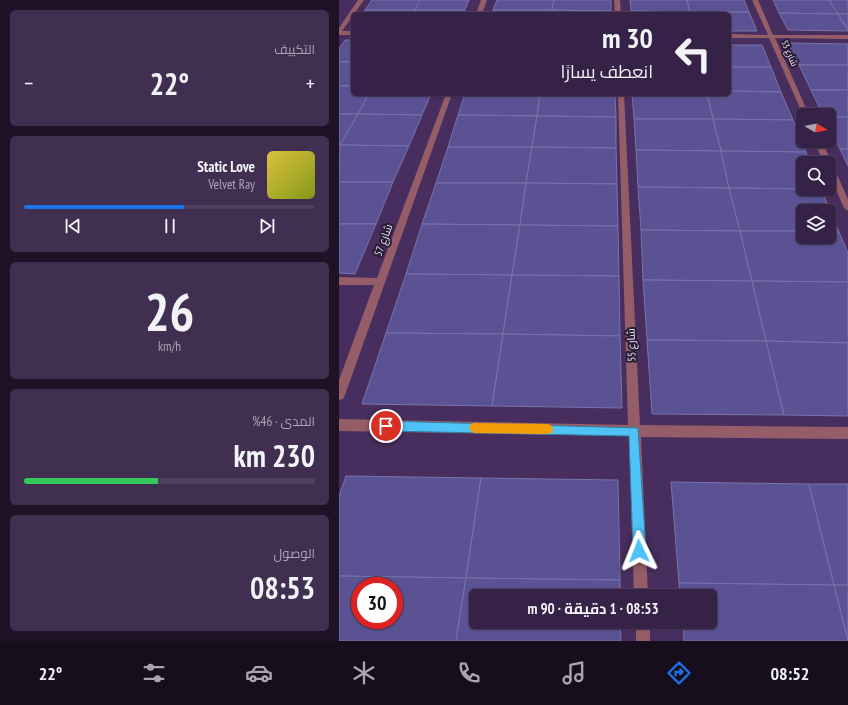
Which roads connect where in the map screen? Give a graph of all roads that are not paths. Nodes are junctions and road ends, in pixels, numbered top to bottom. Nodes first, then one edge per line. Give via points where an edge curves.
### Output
1 (361, 0) edge
2 (484, 0) edge
3 (617, 0) edge
4 (755, 0) edge
5 (353, 12) edge
6 (480, 12) edge
7 (618, 12) edge
8 (351, 15) edge
9 (339, 32) edge
10 (351, 33) edge
11 (731, 36) edge
12 (771, 36) junction
13 (848, 37) edge
14 (448, 96) edge
15 (621, 96) edge
16 (804, 108) edge
17 (836, 182) edge
18 (848, 208) edge
19 (339, 281) edge
20 (380, 282) junction
21 (339, 395) edge
22 (339, 425) edge
23 (634, 431) junction
24 (848, 434) edge
25 (641, 589) edge
26 (643, 629) edge
27 (643, 641) edge

1 - 5 street
2 - 6 street
3 - 7 street
4 - 12 street, شارع 53
8 - 9 street
9 - 10 street
11 - 12 street
12 - 13 street
12 - 16 street, شارع 53
14 - 20 street, شارع 57
15 - 23 street, شارع 55
17 - 18 street
19 - 20 street
20 - 21 street, شارع 57
22 - 23 street
23 - 24 street
23 - 25 street, شارع 55
26 - 27 street

